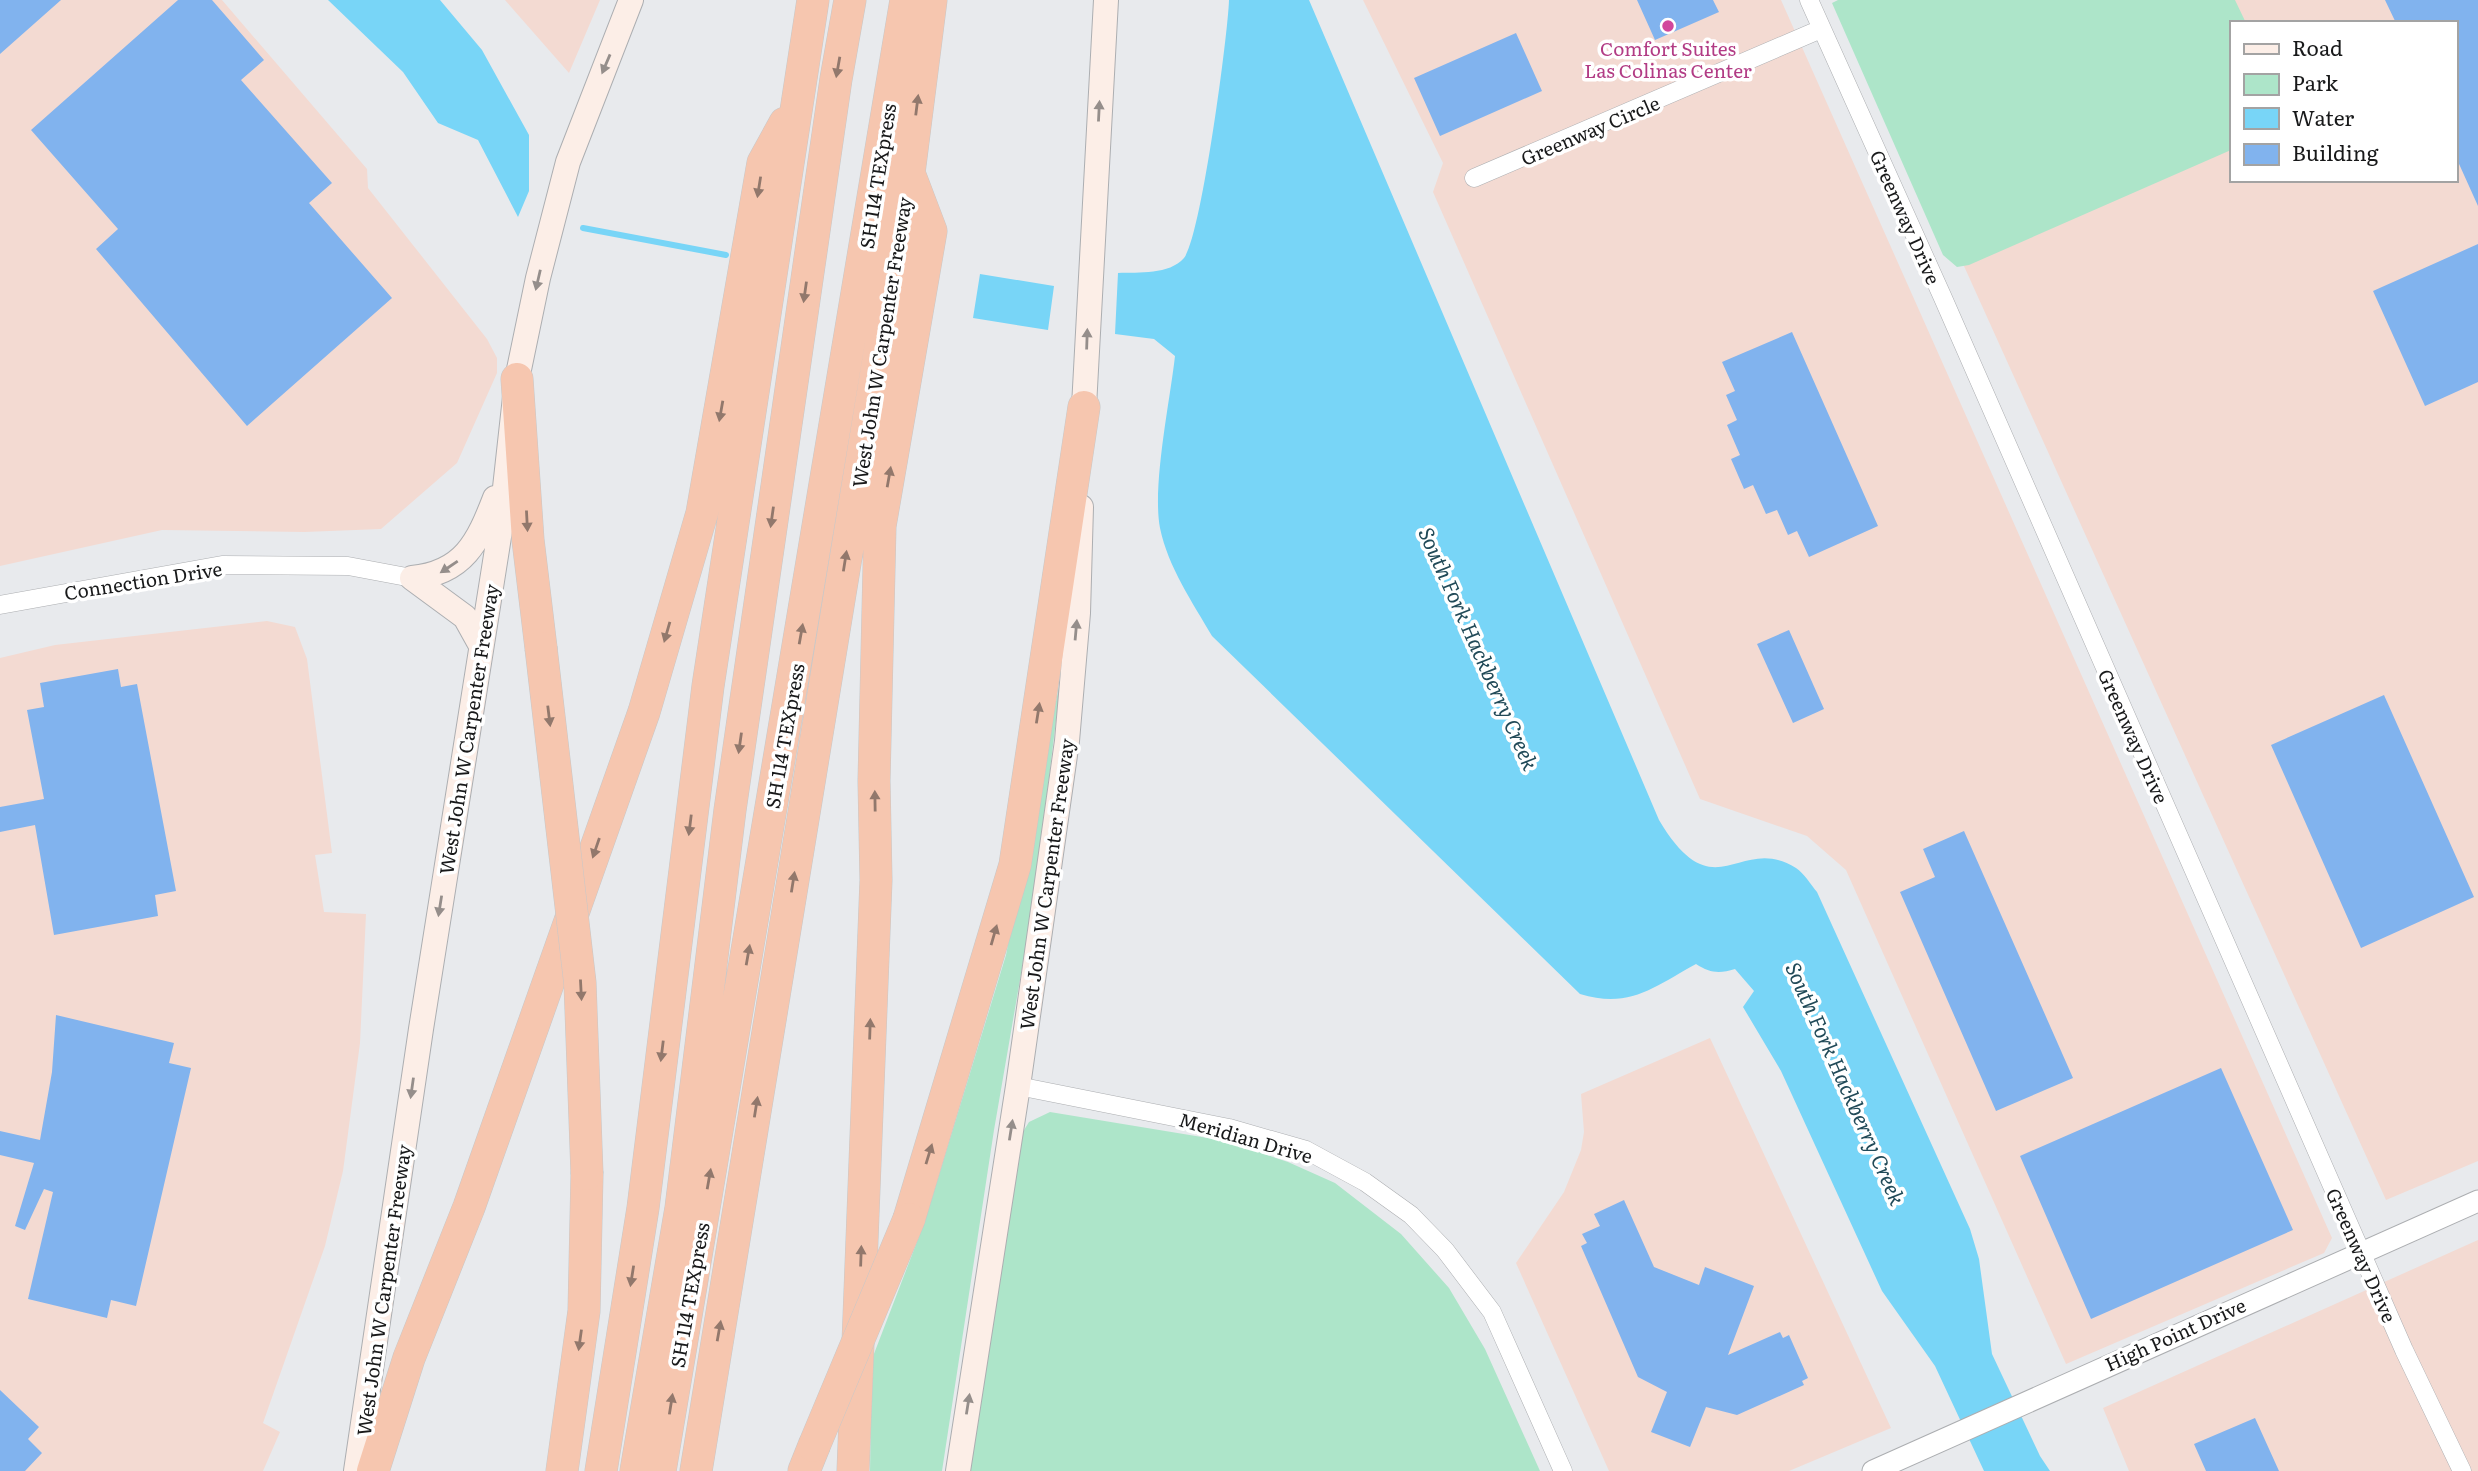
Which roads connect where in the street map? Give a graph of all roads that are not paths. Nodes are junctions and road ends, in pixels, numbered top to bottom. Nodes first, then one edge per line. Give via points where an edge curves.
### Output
1 (631, 0) edge
2 (813, 0) edge
3 (850, 0) edge
4 (906, 0) edge
5 (931, 0) edge
6 (1106, 0) edge
7 (1809, 0) edge
8 (1821, 29) junction
9 (796, 103) junction
10 (909, 173) junction
11 (1474, 178) dead end
12 (517, 379) junction
13 (1084, 407) junction
14 (506, 468) junction
15 (412, 578) junction
16 (0, 605) edge
17 (480, 644) junction
18 (1018, 1086) junction
19 (2478, 1201) edge
20 (2362, 1252) junction
21 (809, 1459) edge
22 (356, 1471) edge
23 (373, 1471) edge
24 (562, 1471) edge
25 (601, 1471) edge
26 (636, 1471) edge
27 (660, 1471) edge
28 (696, 1471) edge
29 (853, 1471) edge
30 (958, 1471) edge
31 (1563, 1471) edge
32 (1873, 1471) edge
33 (2462, 1471) edge

1 -> 12 main road, West John W Carpenter Freeway via 565,171
2 - 9 highway
3 -> 26 highway, SH 114 TEXpress via 732,797 681,1208
27 -> 4 highway, SH 114 TEXpress
10 -> 5 highway, West John W Carpenter Freeway
13 -> 6 main road, West John W Carpenter Freeway
7 - 8 street, Greenway Drive
8 - 11 street, Greenway Circle
8 - 20 street, Greenway Drive
9 -> 23 highway via 763,163 702,513 644,712 474,1194 409,1358
9 -> 25 highway via 708,686 642,1208
28 -> 10 highway, West John W Carpenter Freeway
29 -> 10 highway via 876,880 880,526 931,231
12 - 14 main road, West John W Carpenter Freeway
12 -> 24 highway, bridge via 528,540 580,983 587,1174 584,1311
18 -> 13 main road, West John W Carpenter Freeway via 1067,741
21 -> 13 highway, bridge via 909,1219 1014,865
14 -> 15 main road via 485,525 466,556 438,575
14 - 17 main road, West John W Carpenter Freeway
15 - 16 street, Connection Drive via 348,566 222,565
15 - 17 main road via 465,617
17 -> 22 main road, West John W Carpenter Freeway
30 -> 18 main road, West John W Carpenter Freeway
18 - 31 street, Meridian Drive via 1228,1128 1306,1150 1365,1182 1411,1215 1492,1312
19 - 20 street, High Point Drive
20 - 32 street, High Point Drive
20 - 33 street, Greenway Drive

